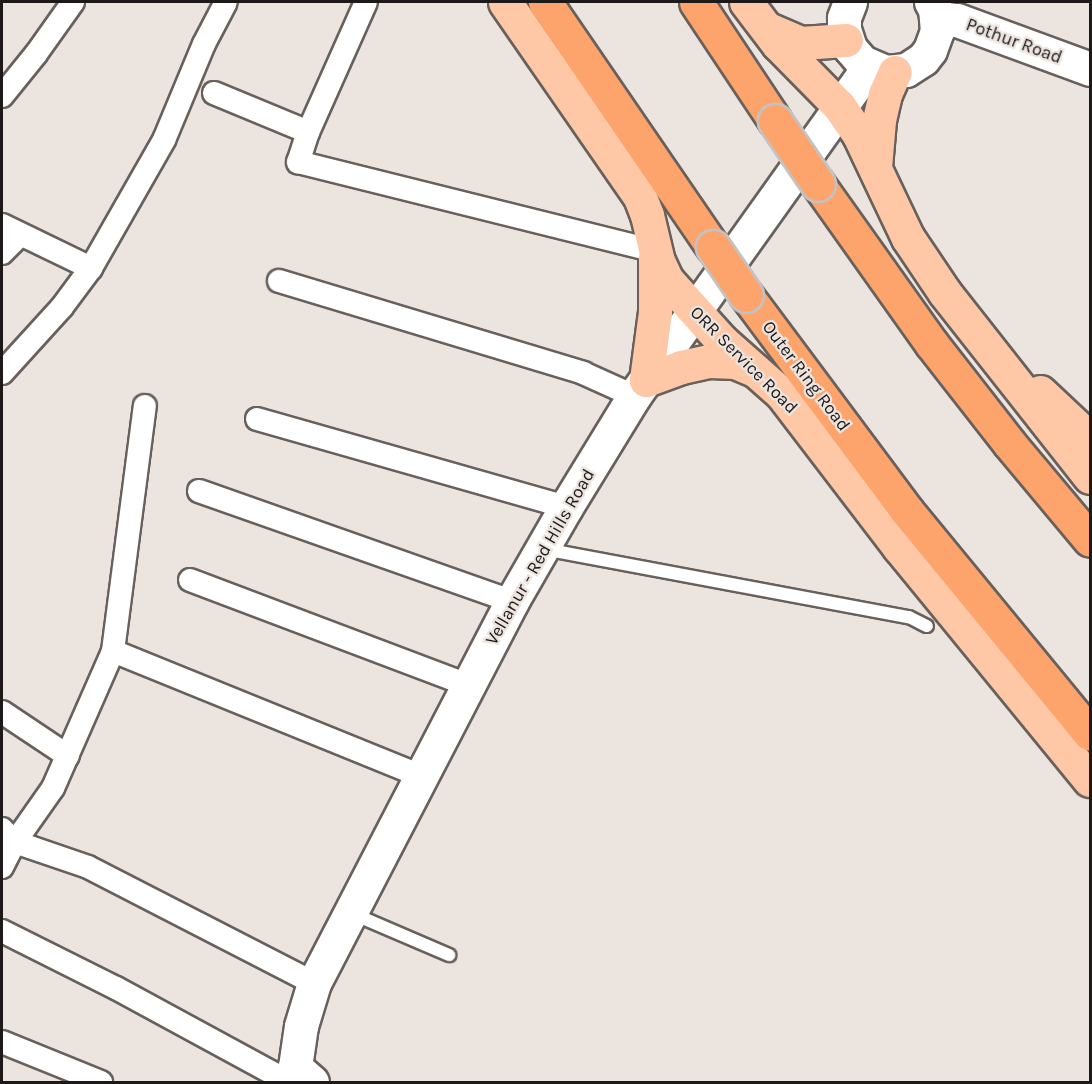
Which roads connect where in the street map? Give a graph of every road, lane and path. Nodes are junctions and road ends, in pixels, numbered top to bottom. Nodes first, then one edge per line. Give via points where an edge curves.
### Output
1 (226, 2) edge
2 (366, 2) edge
3 (505, 2) edge
4 (545, 2) edge
5 (696, 2) edge
6 (746, 2) edge
7 (850, 2) edge
8 (64, 4) edge
9 (934, 10) edge
10 (766, 28) junction
11 (846, 40) junction
12 (882, 69) junction
13 (1090, 69) edge
14 (214, 93) dead end
15 (2, 96) edge
16 (839, 106) junction
17 (308, 132) junction
18 (875, 168) junction
19 (10, 230) edge
20 (655, 251) junction
21 (2, 253) edge
22 (91, 268) junction
23 (279, 281) dead end
24 (694, 310) junction
25 (991, 354) junction
26 (755, 370) junction
27 (2, 373) edge
28 (640, 388) junction
29 (145, 406) dead end
30 (257, 419) dead end
31 (1090, 439) edge
32 (1090, 477) edge
33 (199, 491) dead end
34 (566, 507) junction
35 (1090, 540) edge
36 (543, 548) junction
37 (190, 579) dead end
38 (512, 601) junction
39 (927, 626) dead end
40 (113, 651) junction
41 (468, 686) junction
42 (2, 712) edge
43 (1090, 734) edge
44 (68, 756) junction
45 (421, 776) junction
46 (1090, 780) edge
47 (8, 835) edge
48 (2, 867) edge
49 (350, 913) junction
50 (2, 931) edge
51 (449, 955) dead end
52 (314, 983) junction
53 (2, 1042) edge
54 (291, 1077) edge
55 (101, 1083) edge

1 - 22 street via 164,140
2 - 17 street
3 - 20 main road, ORR Service Road via 640,197
4 - 43 highway, Outer Ring Road, bridge via 746,295 907,511
5 - 35 highway, bridge via 931,343
6 - 10 main road
7 - 11 street via 844,18
8 - 15 street via 36,54
9 - 12 street, Pothur Road via 935,41 923,58 906,70
9 - 13 street, Pothur Road
10 - 11 main road via 801,44
10 - 16 main road
11 - 12 street via 855,56
12 - 16 street, Vellanur - Red Hills Road
12 - 18 main road via 885,94
14 - 17 street
16 - 18 main road
16 - 24 street, Vellanur - Red Hills Road
17 - 20 street via 298,162
18 - 25 main road via 908,238
19 - 21 street
19 - 22 street
20 - 24 main road, ORR Service Road via 667,280
20 - 28 main road via 654,323
22 - 27 street via 62,307
23 - 28 street
24 - 26 main road, ORR Service Road
24 - 28 street, Vellanur - Red Hills Road
25 - 31 main road via 1036,388
25 - 32 main road
26 - 28 main road via 735,363 709,361 681,367
26 - 46 main road, ORR Service Road via 782,393 810,427 899,547
28 - 34 street, Vellanur - Red Hills Road
29 - 40 street
30 - 34 street
33 - 38 street
34 - 36 street, Vellanur - Red Hills Road
36 - 38 street, Vellanur - Red Hills Road
36 - 39 lane via 909,618
37 - 41 street
38 - 41 street, Vellanur - Red Hills Road
40 - 44 street
40 - 45 street
41 - 45 street, Vellanur - Red Hills Road
42 - 44 street
44 - 47 street via 53,788
45 - 49 street, Vellanur - Red Hills Road
47 - 48 street
47 - 52 street via 88,867
49 - 51 lane
49 - 52 street, Vellanur - Red Hills Road
50 - 54 street
52 - 54 street, Vellanur - Red Hills Road
53 - 55 street

